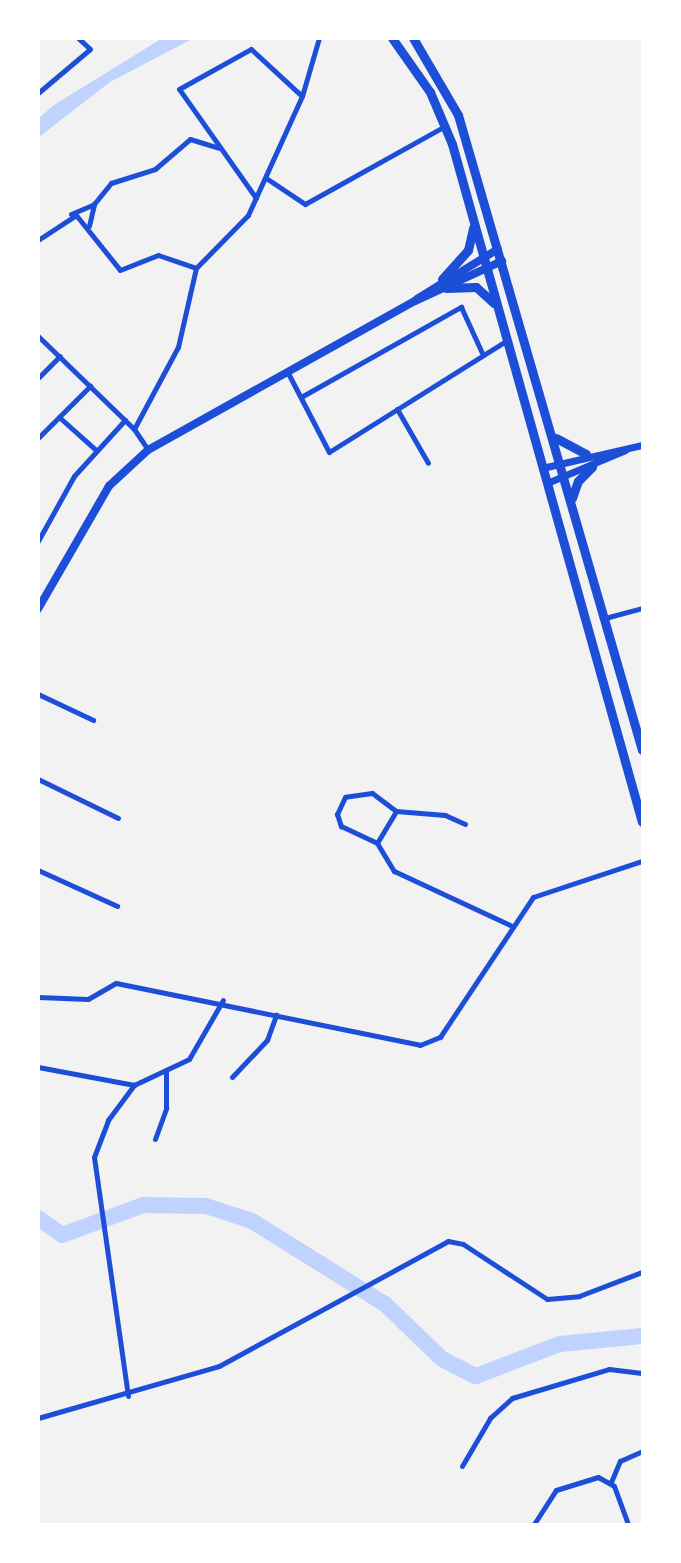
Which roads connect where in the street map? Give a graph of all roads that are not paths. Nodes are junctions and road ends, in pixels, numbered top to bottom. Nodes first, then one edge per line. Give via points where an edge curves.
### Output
1 (78, 38) edge
2 (319, 38) edge
3 (392, 38) edge
4 (413, 38) edge
5 (38, 93) edge
6 (302, 96) junction
7 (445, 126) junction
8 (220, 148) junction
9 (266, 178) junction
10 (256, 198) junction
11 (94, 204) junction
12 (469, 205) junction
13 (71, 215) junction
14 (89, 226) junction
15 (38, 240) edge
16 (498, 249) junction
17 (483, 257) junction
18 (502, 261) junction
19 (196, 268) junction
20 (486, 268) junction
21 (444, 283) junction
22 (497, 307) junction
23 (38, 336) edge
24 (506, 341) junction
25 (483, 355) junction
26 (60, 356) junction
27 (288, 373) junction
28 (38, 378) edge
29 (90, 386) junction
30 (301, 397) junction
31 (397, 409) junction
32 (59, 417) junction
33 (125, 420) junction
34 (550, 427) junction
35 (134, 429) junction
36 (38, 438) edge
37 (642, 446) edge
38 (96, 450) junction
39 (148, 450) junction
40 (626, 450) junction
41 (586, 454) junction
42 (561, 462) junction
43 (428, 463) dead end
44 (592, 467) junction
45 (542, 468) junction
46 (565, 476) junction
47 (547, 483) junction
48 (572, 500) junction
49 (42, 528) edge
50 (38, 541) edge
51 (642, 608) edge
52 (38, 609) edge
53 (605, 618) junction
54 (38, 694) edge
55 (93, 720) dead end
56 (642, 750) edge
57 (38, 779) edge
58 (396, 811) junction
59 (118, 818) dead end
60 (642, 822) edge
61 (465, 824) dead end
62 (377, 843) junction
63 (642, 861) edge
64 (39, 872) edge
65 (117, 906) dead end
66 (510, 925) junction
67 (38, 997) edge
68 (223, 1000) junction
69 (276, 1015) junction
70 (38, 1067) edge
71 (166, 1071) junction
72 (232, 1077) dead end
73 (134, 1085) junction
74 (155, 1139) dead end
75 (642, 1272) edge
76 (642, 1373) edge
77 (128, 1396) junction
78 (38, 1418) edge
79 (642, 1451) edge
80 (462, 1466) dead end
81 (611, 1482) junction
82 (534, 1524) edge
83 (628, 1524) edge

1 - 5 street via 90,49
2 - 6 street
3 - 7 main road
4 - 16 main road via 458,115
6 - 8 street via 251,49 179,89
6 - 9 street
7 - 9 street via 305,204
7 - 12 main road
8 - 10 street
8 - 11 street via 190,139 155,169 106,186
9 - 10 street
10 - 19 street
11 - 13 street
11 - 14 street
12 - 17 main road
12 - 21 main road via 468,250
13 - 14 street
13 - 15 street
14 - 19 street via 120,270 158,255
16 - 17 main road
16 - 18 main road
17 - 20 main road
17 - 21 main road
18 - 20 main road
18 - 34 main road
19 - 35 street via 178,347
20 - 21 main road
20 - 22 main road
21 - 22 main road via 475,287
21 - 27 main road
22 - 24 main road
23 - 26 street
24 - 25 street
24 - 45 main road
25 - 30 street via 461,307
25 - 31 street
26 - 28 street
26 - 29 street
27 - 30 street
27 - 39 main road
29 - 32 street
29 - 33 street
30 - 31 street via 329,452
31 - 43 street
32 - 36 street
32 - 38 street
33 - 35 street
33 - 38 street
34 - 41 main road via 560,443
34 - 42 main road
35 - 39 street
37 - 40 street
38 - 49 street
39 - 52 main road via 109,486
40 - 41 street
40 - 44 street
41 - 42 street
42 - 45 street
42 - 46 main road
44 - 46 street
44 - 48 main road via 578,481
45 - 47 main road
46 - 47 street
46 - 48 main road
47 - 60 main road
48 - 53 main road
49 - 50 street
51 - 53 street
53 - 56 main road
54 - 55 street
57 - 59 street
58 - 61 street via 445,815
58 - 62 street
58 - 62 street via 372,793 339,803 341,826
62 - 66 street via 394,871
63 - 66 street via 533,897
64 - 65 street
66 - 69 street via 435,1042 420,1045
67 - 68 street via 88,999 116,982
68 - 69 street
68 - 71 street via 195,1052
69 - 72 street via 267,1040
70 - 73 street
71 - 73 street
71 - 74 street via 166,1108
73 - 77 street via 108,1120 94,1157 96,1203
75 - 77 street via 579,1296 547,1299 463,1244 448,1241 375,1276 333,1305 219,1366
76 - 80 street via 609,1369 512,1398 490,1418
77 - 78 street
79 - 81 street via 620,1461
81 - 82 street via 598,1477 558,1489
81 - 83 street

